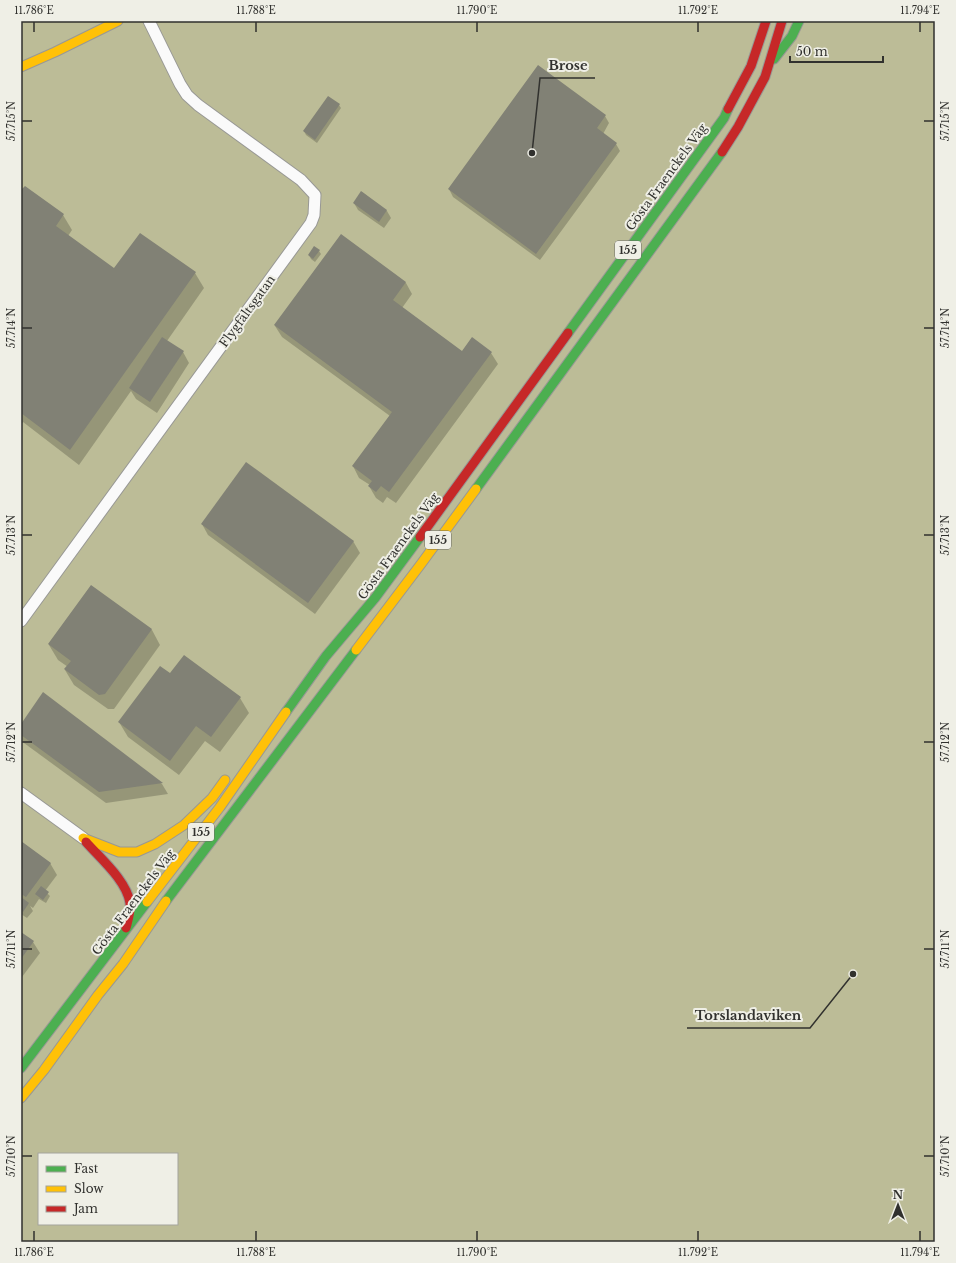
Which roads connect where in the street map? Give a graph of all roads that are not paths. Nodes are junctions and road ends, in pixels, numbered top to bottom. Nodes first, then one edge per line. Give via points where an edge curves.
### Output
1 (118, 21) edge
2 (149, 21) edge
3 (766, 21) edge
4 (782, 21) edge
5 (799, 21) edge
6 (769, 66) junction
7 (21, 67) edge
8 (21, 621) edge
9 (274, 729) junction
10 (248, 752) dead end
11 (229, 775) dead end
12 (21, 793) edge
13 (83, 838) junction
14 (125, 932) junction
15 (21, 1068) edge
16 (21, 1098) edge

1 - 7 main road
2 - 8 street, Flygfältsgatan via 187,95 301,180 315,195 314,215 306,230
3 - 9 main road, Gösta Fraenckels Väg / 155 via 751,66 724,118 375,598 326,656
4 - 6 main road, 155
5 - 6 main road, 155 via 792,36
6 - 16 main road, 155 via 757,94 719,156 421,564 198,858 123,964
9 - 10 main road
9 - 14 main road, Gösta Fraenckels Väg / 155 via 220,807
11 - 13 main road via 212,798 184,825 144,849 137,852 119,852
12 - 13 street
13 - 14 main road via 122,882 130,898
14 - 15 main road, Gösta Fraenckels Väg / 155

